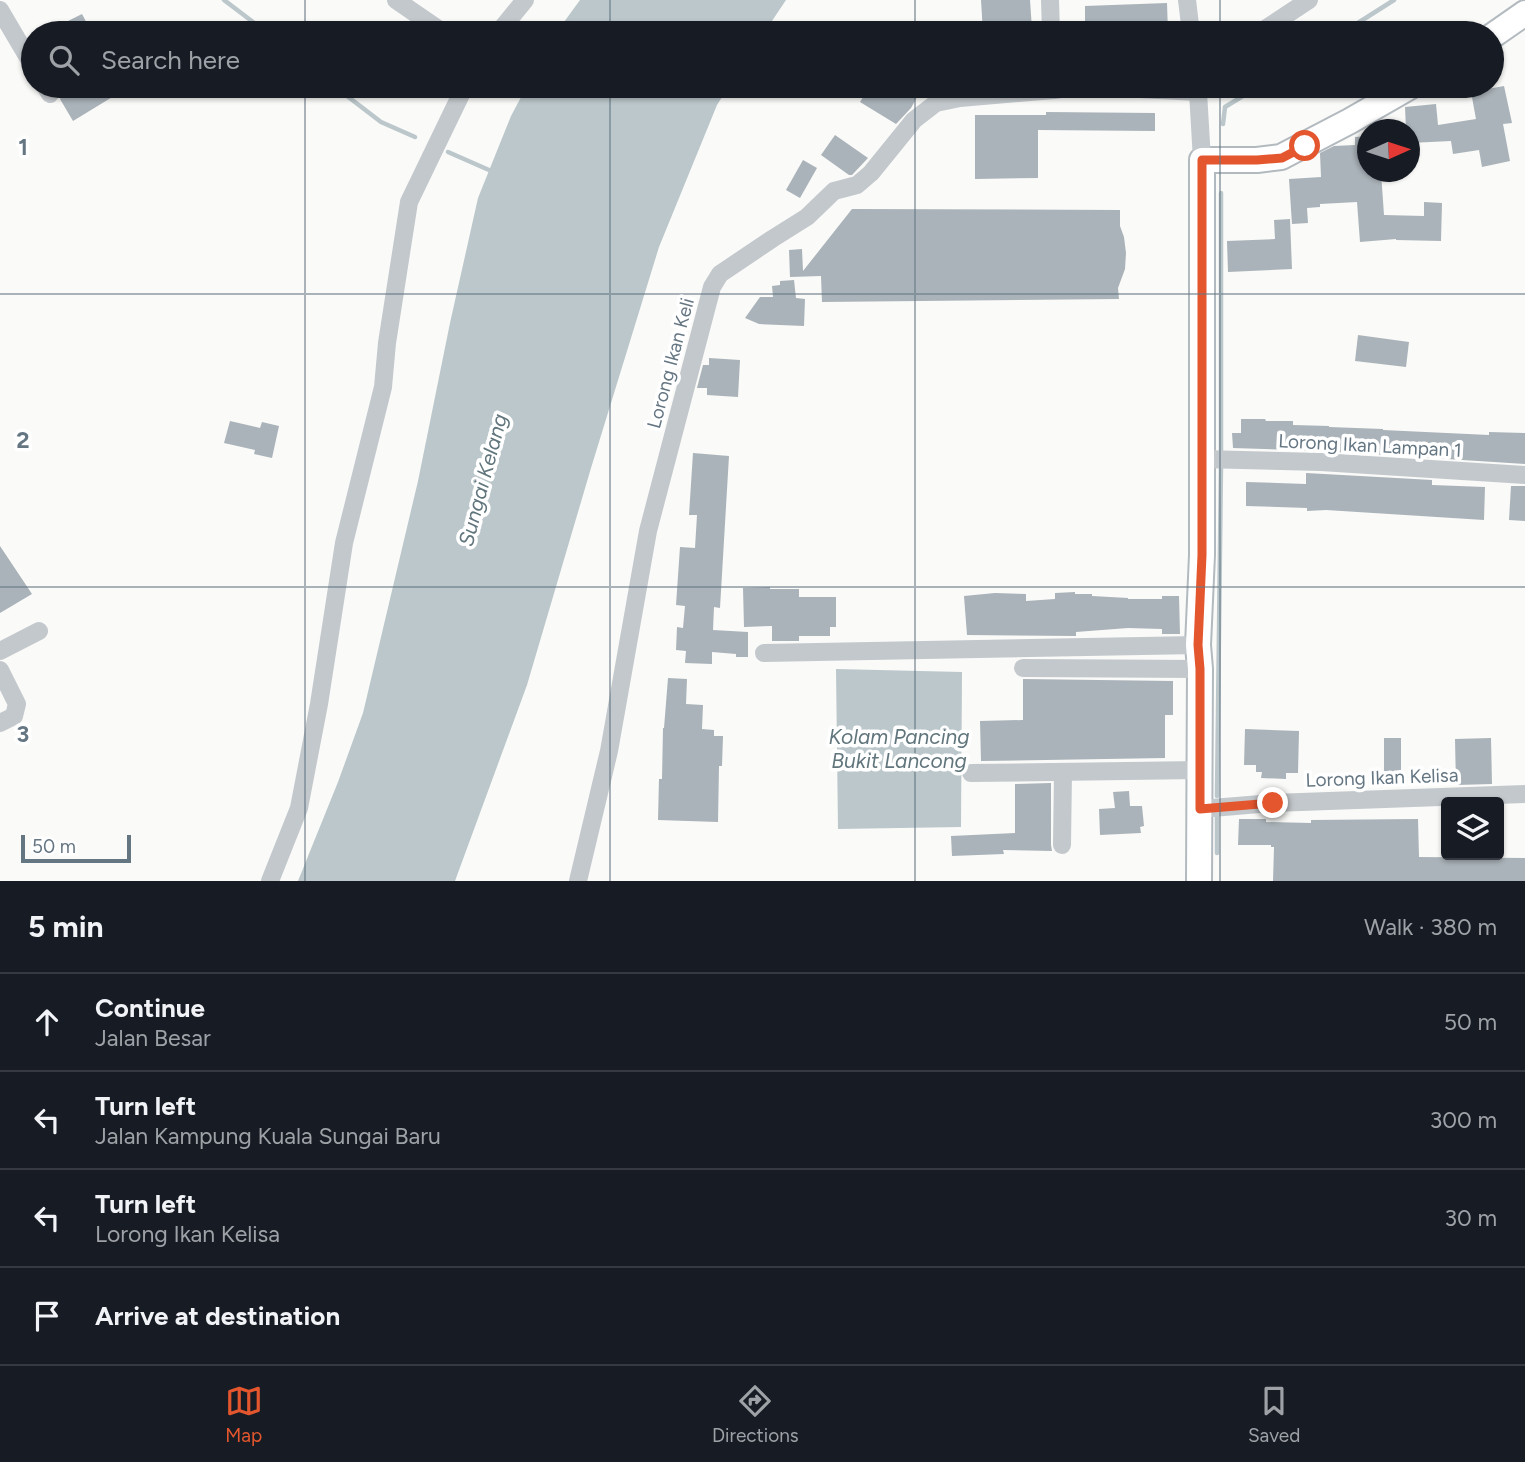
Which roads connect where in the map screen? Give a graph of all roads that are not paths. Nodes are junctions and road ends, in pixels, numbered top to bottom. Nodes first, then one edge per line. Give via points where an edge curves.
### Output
1 (396, 0) edge
2 (525, 0) edge
3 (1050, 0) edge
4 (1187, 0) edge
5 (1309, 0) edge
6 (0, 10) edge
7 (1525, 13) edge
8 (427, 21) edge
9 (508, 21) edge
10 (1051, 21) edge
11 (1190, 21) edge
12 (1277, 21) edge
13 (1504, 28) edge
14 (21, 46) edge
15 (459, 98) edge
16 (960, 98) edge
17 (1199, 98) edge
18 (1390, 98) edge
19 (1202, 160) junction
20 (1214, 459) junction
21 (1525, 475) edge
22 (39, 631) dead end
23 (0, 651) edge
24 (764, 653) dead end
25 (1199, 657) junction
26 (1023, 668) dead end
27 (0, 670) edge
28 (0, 723) edge
29 (1200, 771) junction
30 (1063, 772) junction
31 (971, 773) dead end
32 (1525, 794) edge
33 (1200, 809) junction
34 (1062, 845) dead end
35 (270, 881) edge
36 (578, 881) edge
37 (1199, 881) edge

1 - 8 street
2 - 9 street
3 - 10 street
4 - 11 street
5 - 12 street
6 - 14 street
7 - 13 street
15 - 35 street via 409,202 383,387 344,543 299,808
16 - 36 street, Lorong Ikan Keli via 936,103 914,120 857,185 834,191 807,217 720,274 712,287 648,531 610,751
17 - 19 street, Lorong Ikan Keli
18 - 19 street via 1282,158
19 - 20 street
20 - 21 street, Lorong Ikan Lampan 1
20 - 25 street via 1202,555
22 - 23 street
24 - 25 street
25 - 26 street
25 - 29 street
27 - 28 street via 17,704 14,716
29 - 30 street
29 - 33 street
30 - 31 street
30 - 34 street
32 - 33 street, Lorong Ikan Kelisa
33 - 37 street

